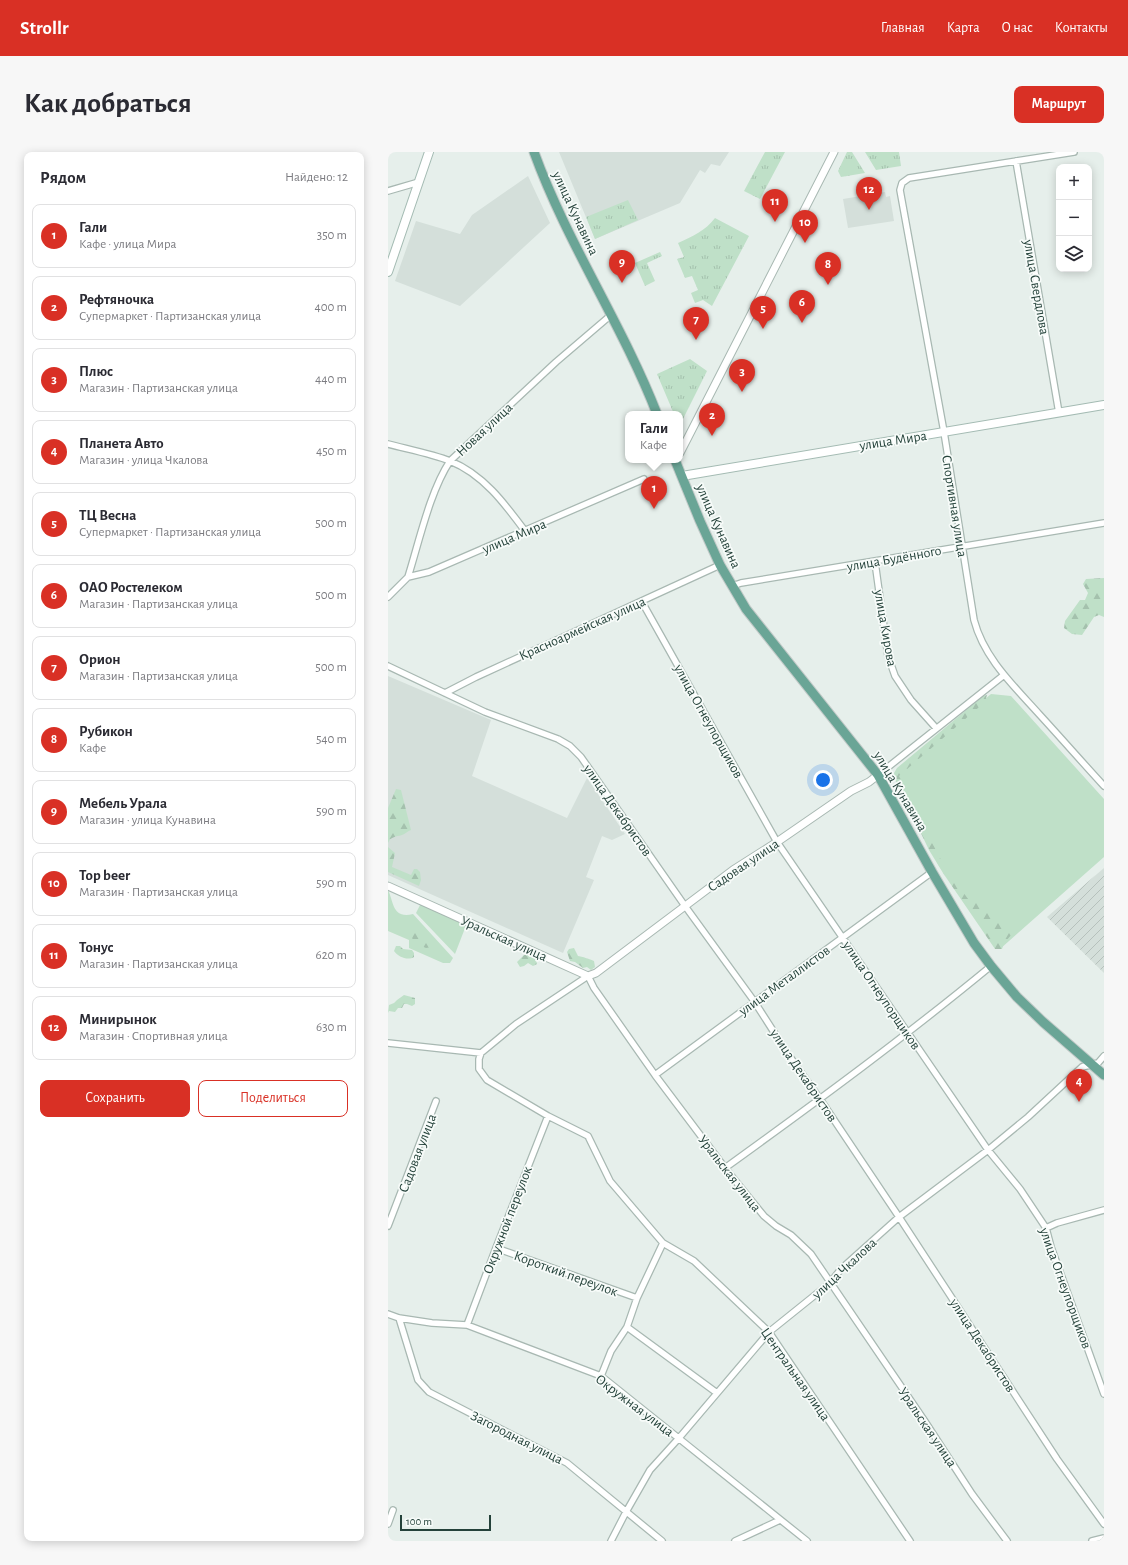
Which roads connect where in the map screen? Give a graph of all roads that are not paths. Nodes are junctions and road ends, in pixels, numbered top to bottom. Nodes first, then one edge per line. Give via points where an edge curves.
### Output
1 (429, 152) edge
2 (534, 152) edge
3 (834, 152) edge
4 (1074, 152) edge
5 (1016, 161) junction
6 (419, 182) junction
7 (388, 191) edge
8 (388, 272) edge
9 (611, 315) junction
10 (1104, 405) edge
11 (656, 411) edge
12 (1059, 413) junction
13 (944, 432) junction
14 (388, 444) edge
15 (683, 446) edge
16 (450, 461) junction
17 (678, 463) edge
18 (682, 476) junction
19 (644, 479) dead end
20 (1104, 523) edge
21 (525, 531) junction
22 (962, 546) junction
23 (875, 562) junction
24 (720, 565) junction
25 (408, 577) junction
26 (732, 586) junction
27 (388, 597) edge
28 (642, 602) junction
29 (388, 666) edge
30 (1004, 674) junction
31 (445, 694) junction
32 (936, 728) junction
33 (878, 775) junction
34 (1104, 786) edge
35 (777, 842) junction
36 (932, 872) junction
37 (388, 886) edge
38 (685, 906) junction
39 (843, 937) junction
40 (990, 966) junction
41 (588, 976) junction
42 (754, 1001) junction
43 (907, 1033) junction
44 (388, 1043) edge
45 (482, 1053) junction
46 (1104, 1056) edge
47 (1092, 1065) junction
48 (655, 1075) junction
49 (1104, 1075) edge
50 (820, 1099) junction
51 (436, 1101) dead end
52 (548, 1116) junction
53 (988, 1150) junction
54 (725, 1168) junction
55 (388, 1207) edge
56 (394, 1209) junction
57 (1104, 1210) edge
58 (899, 1217) junction
59 (388, 1226) edge
60 (1046, 1228) junction
61 (662, 1243) junction
62 (496, 1248) junction
63 (830, 1283) junction
64 (637, 1298) junction
65 (388, 1314) edge
66 (399, 1318) junction
67 (467, 1325) junction
68 (628, 1327) junction
69 (769, 1332) junction
70 (601, 1376) junction
71 (717, 1393) junction
72 (1104, 1394) edge
73 (679, 1438) junction
74 (393, 1510) dead end
75 (626, 1512) junction
76 (780, 1520) junction
77 (388, 1524) edge
78 (1104, 1524) edge
79 (1104, 1538) edge
80 (611, 1541) edge
81 (662, 1541) edge
82 (735, 1541) edge
83 (807, 1541) edge
84 (910, 1541) edge
85 (1007, 1541) edge
86 (1092, 1541) edge

1 - 6 main road
2 - 9 main road, улица Кунавина via 560,214
3 - 15 street
4 - 5 street
5 - 12 street, улица Свердлова
5 - 13 street, Спортивная улица via 909,178 902,183 900,190
6 - 7 street
6 - 8 main road
9 - 11 main road, улица Кунавина
9 - 16 street, Новая улица via 556,362
10 - 12 main road, улица Мира
12 - 13 main road, улица Мира
13 - 18 main road, улица Мира
13 - 22 street, Спортивная улица
14 - 16 street
16 - 21 street via 478,477 506,506
16 - 25 street, Новая улица via 434,496
17 - 18 main road, улица Кунавина
18 - 24 main road, улица Кунавина
19 - 21 street, улица Мира
20 - 22 street, улица Будённого
21 - 25 street, улица Мира via 429,572
22 - 23 street, улица Будённого
22 - 30 street, Спортивная улица via 978,636
23 - 26 street, улица Будённого
23 - 32 street, улица Кирова via 888,656 895,676 911,700
24 - 26 main road, улица Кунавина
24 - 28 street, Красноармейская улица
25 - 27 street
26 - 33 main road, улица Кунавина via 764,632
28 - 31 street, Красноармейская улица via 483,673
28 - 35 street, улица Огнеупорщиков
29 - 31 street, улица Декабристов
30 - 32 street, Садовая улица
30 - 34 street, Спортивная улица
31 - 38 street, улица Декабристов via 570,746 581,757
32 - 33 street, Садовая улица
33 - 35 street, Садовая улица
33 - 36 main road, улица Кунавина
35 - 38 street, Садовая улица via 733,870
35 - 39 street, улица Огнеупорщиков
36 - 39 street, улица Металлистов
36 - 40 main road, улица Кунавина
37 - 41 street, Уральская улица
38 - 41 street, Садовая улица via 596,973
38 - 42 street, улица Декабристов
39 - 42 street, улица Металлистов
39 - 43 street, улица Огнеупорщиков
40 - 43 street
40 - 47 main road, улица Кунавина via 1022,1002
41 - 45 street, Садовая улица via 516,1024
41 - 48 street, Уральская улица
42 - 48 street, улица Металлистов
42 - 50 street, улица Декабристов
43 - 50 street
43 - 53 street, улица Огнеупорщиков
44 - 45 street
45 - 52 street, Центральная улица via 478,1064 486,1080
46 - 47 street, улица Чкалова
47 - 49 main road, улица Кунавина
47 - 53 street, улица Чкалова via 1082,1066 1028,1117
48 - 54 street, Уральская улица
50 - 54 street
50 - 58 street, улица Декабристов
51 - 56 street, Садовая улица
52 - 61 street, Центральная улица via 588,1136 610,1181
52 - 62 street, Окружной переулок
53 - 58 street, улица Чкалова
53 - 60 street, улица Огнеупорщиков via 1020,1189
54 - 63 street, Уральская улица via 764,1216 791,1234 811,1254
55 - 56 street
56 - 59 street, Садовая улица
57 - 60 street
58 - 63 street, улица Чкалова via 841,1268
58 - 78 street, улица Декабристов via 1057,1459
60 - 72 street, улица Огнеупорщиков
61 - 64 street
61 - 69 street, Центральная улица via 694,1261
62 - 64 street, Короткий переулок
62 - 67 street, Окружной переулок
63 - 69 street, улица Чкалова
63 - 85 street, Уральская улица via 972,1494
64 - 68 street
65 - 66 street, Окружная улица
66 - 67 street, Окружная улица via 432,1324
66 - 75 street, Загородная улица via 418,1380 429,1392 567,1463
67 - 70 street, Окружная улица
68 - 70 street via 611,1351
68 - 71 street
69 - 71 street, улица Чкалова
69 - 84 street, Центральная улица
70 - 73 street, Окружная улица
71 - 73 street, улица Чкалова
73 - 75 street, улица Чкалова via 650,1470
73 - 76 street, Окружная улица
74 - 77 street
75 - 80 street, улица Чкалова
75 - 81 street, Загородная улица
76 - 82 street
76 - 83 street, Окружная улица
79 - 86 street

